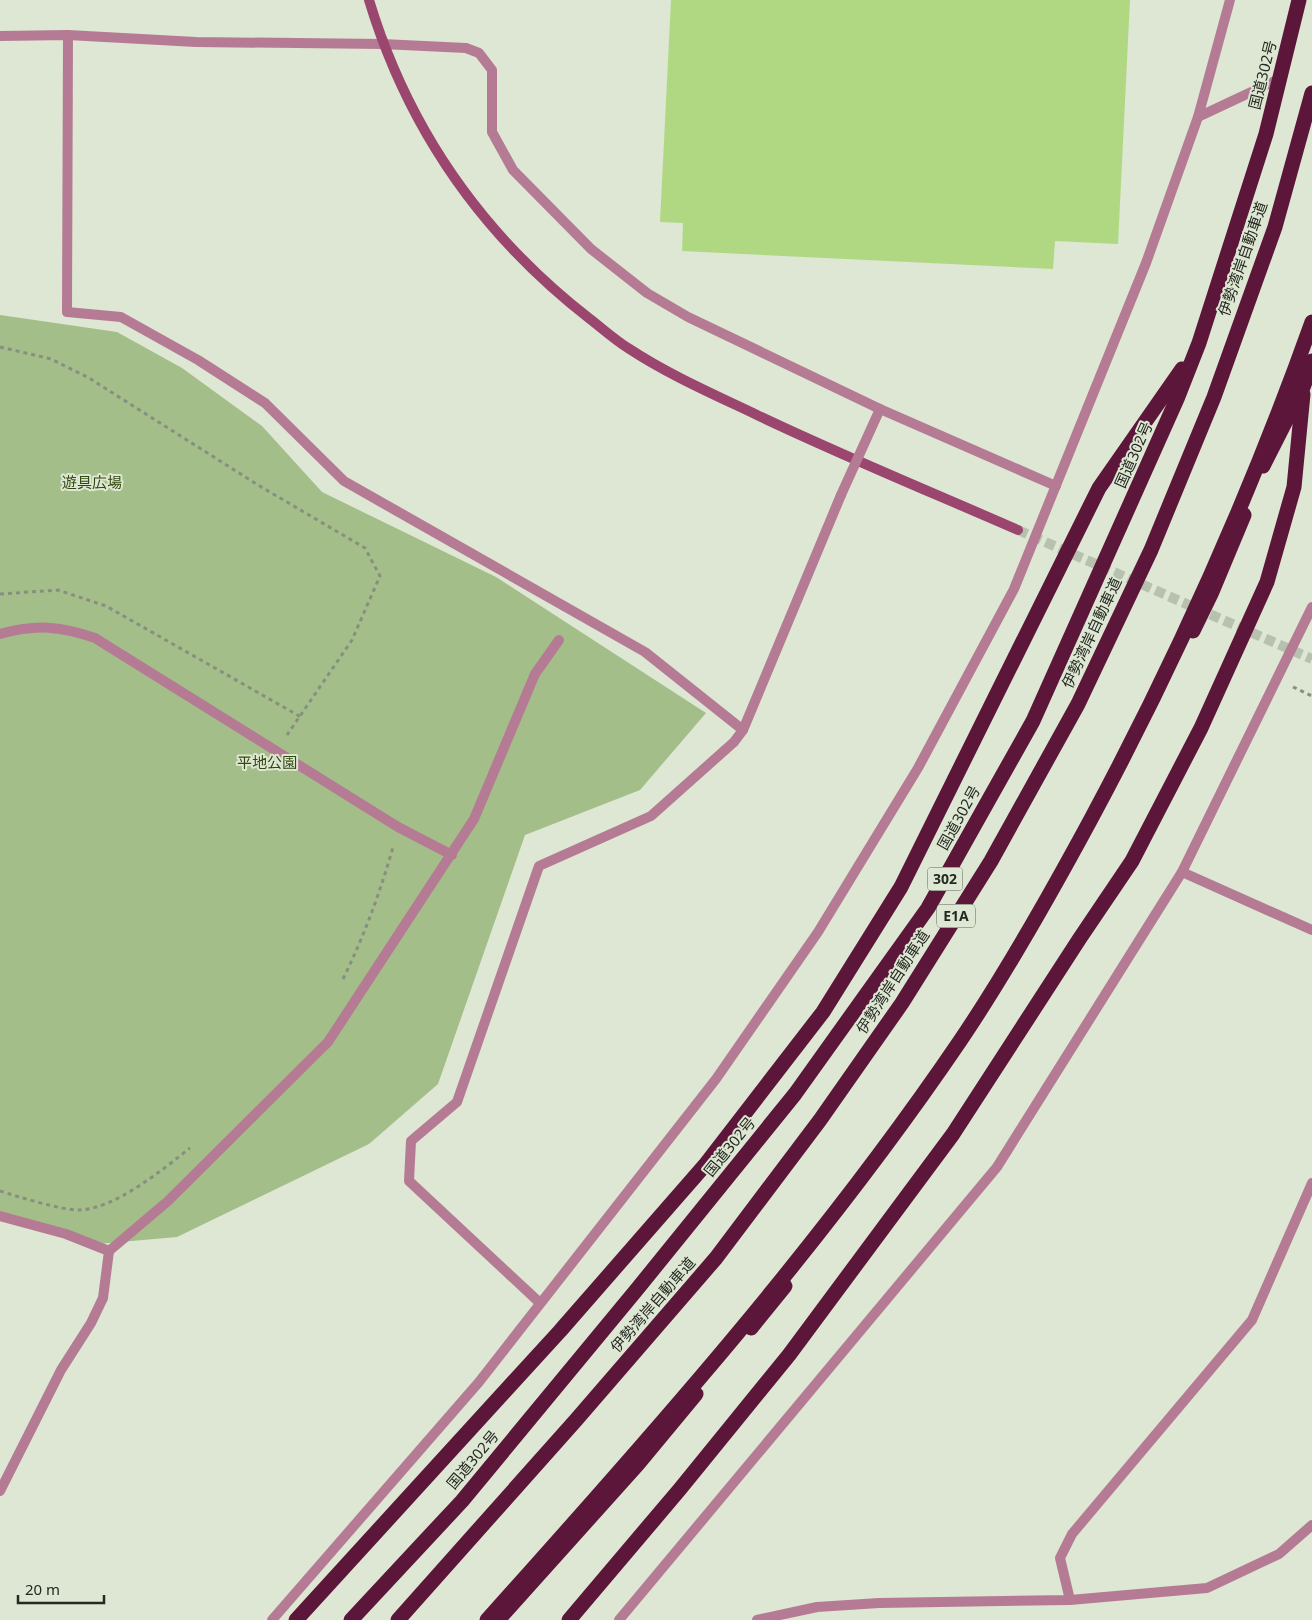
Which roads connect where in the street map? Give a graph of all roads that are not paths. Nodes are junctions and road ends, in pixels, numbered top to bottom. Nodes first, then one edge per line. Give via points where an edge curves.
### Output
1 (369, 0) edge
2 (1230, 0) edge
3 (1299, 0) edge
4 (68, 35) junction
5 (0, 36) edge
6 (382, 44) junction
7 (1282, 78) junction
8 (1312, 93) edge
9 (1198, 117) junction
10 (1312, 322) edge
11 (1199, 342) junction
12 (1312, 361) edge
13 (1304, 385) junction
14 (880, 409) junction
15 (1056, 486) junction
16 (1018, 530) tunnel mouth
17 (1312, 607) edge
18 (0, 634) edge
19 (559, 640) dead end
20 (743, 730) junction
21 (452, 855) junction
22 (1182, 872) junction
23 (1312, 930) edge
24 (1312, 1182) edge
25 (0, 1216) edge
26 (109, 1251) junction
27 (540, 1304) junction
28 (0, 1491) edge
29 (1312, 1525) edge
30 (1070, 1600) junction
31 (272, 1620) edge
32 (296, 1620) edge
33 (351, 1620) edge
34 (398, 1620) edge
35 (487, 1620) edge
36 (498, 1620) edge
37 (569, 1620) edge
38 (619, 1620) edge
39 (757, 1620) edge

1 - 6 street
2 - 9 street
3 - 7 highway, 国道302号 / 302
4 - 5 street
4 - 6 street via 196,42
4 - 20 street via 66,312 121,317 198,360 265,403 344,481 646,652
6 - 14 street via 466,48 480,53 492,70 491,122 496,142 513,170 590,249 647,293 688,317
6 - 16 street via 416,116 450,174 482,216 546,284 627,348 702,391
7 - 9 street
7 - 11 highway, 国道302号 / 302
8 - 34 highway, 伊勢湾岸自動車道 / E1A, bridge via 1275,227 1214,397 1151,550 1078,704 991,860 891,1018 820,1120 716,1258
9 - 15 street via 1146,263
10 - 35 highway, bridge via 1277,420 1211,576 1138,732 1052,891 962,1039 877,1157 770,1294 628,1464
11 - 32 highway via 1099,488 901,887 823,1012 705,1165 560,1331
11 - 33 highway, 国道302号 / 302 via 1152,459 1033,721 928,908 795,1094 651,1272 462,1501
12 - 13 highway
13 - 36 highway via 1259,474 1211,594 1123,771 1047,910 962,1050 892,1148 771,1304 638,1464
13 - 37 highway via 1294,487 1267,582 1201,728 1132,862 953,1134 789,1355
14 - 15 street
14 - 20 street, bridge
15 - 27 street via 1014,589 918,768 818,932 716,1080
17 - 22 street
18 - 21 street via 39,626 95,638 398,827
19 - 21 street via 535,674 474,819
20 - 27 street via 734,742 651,816 540,866 457,1102 411,1141 409,1181
21 - 26 street via 328,1042 168,1201
22 - 23 street
22 - 38 street via 997,1167
24 - 30 street via 1252,1320 1072,1534 1060,1558
25 - 26 street via 66,1234
26 - 28 street via 103,1298 61,1370
27 - 31 street via 479,1382
29 - 30 street via 1279,1554 1207,1588
30 - 39 street via 826,1606

